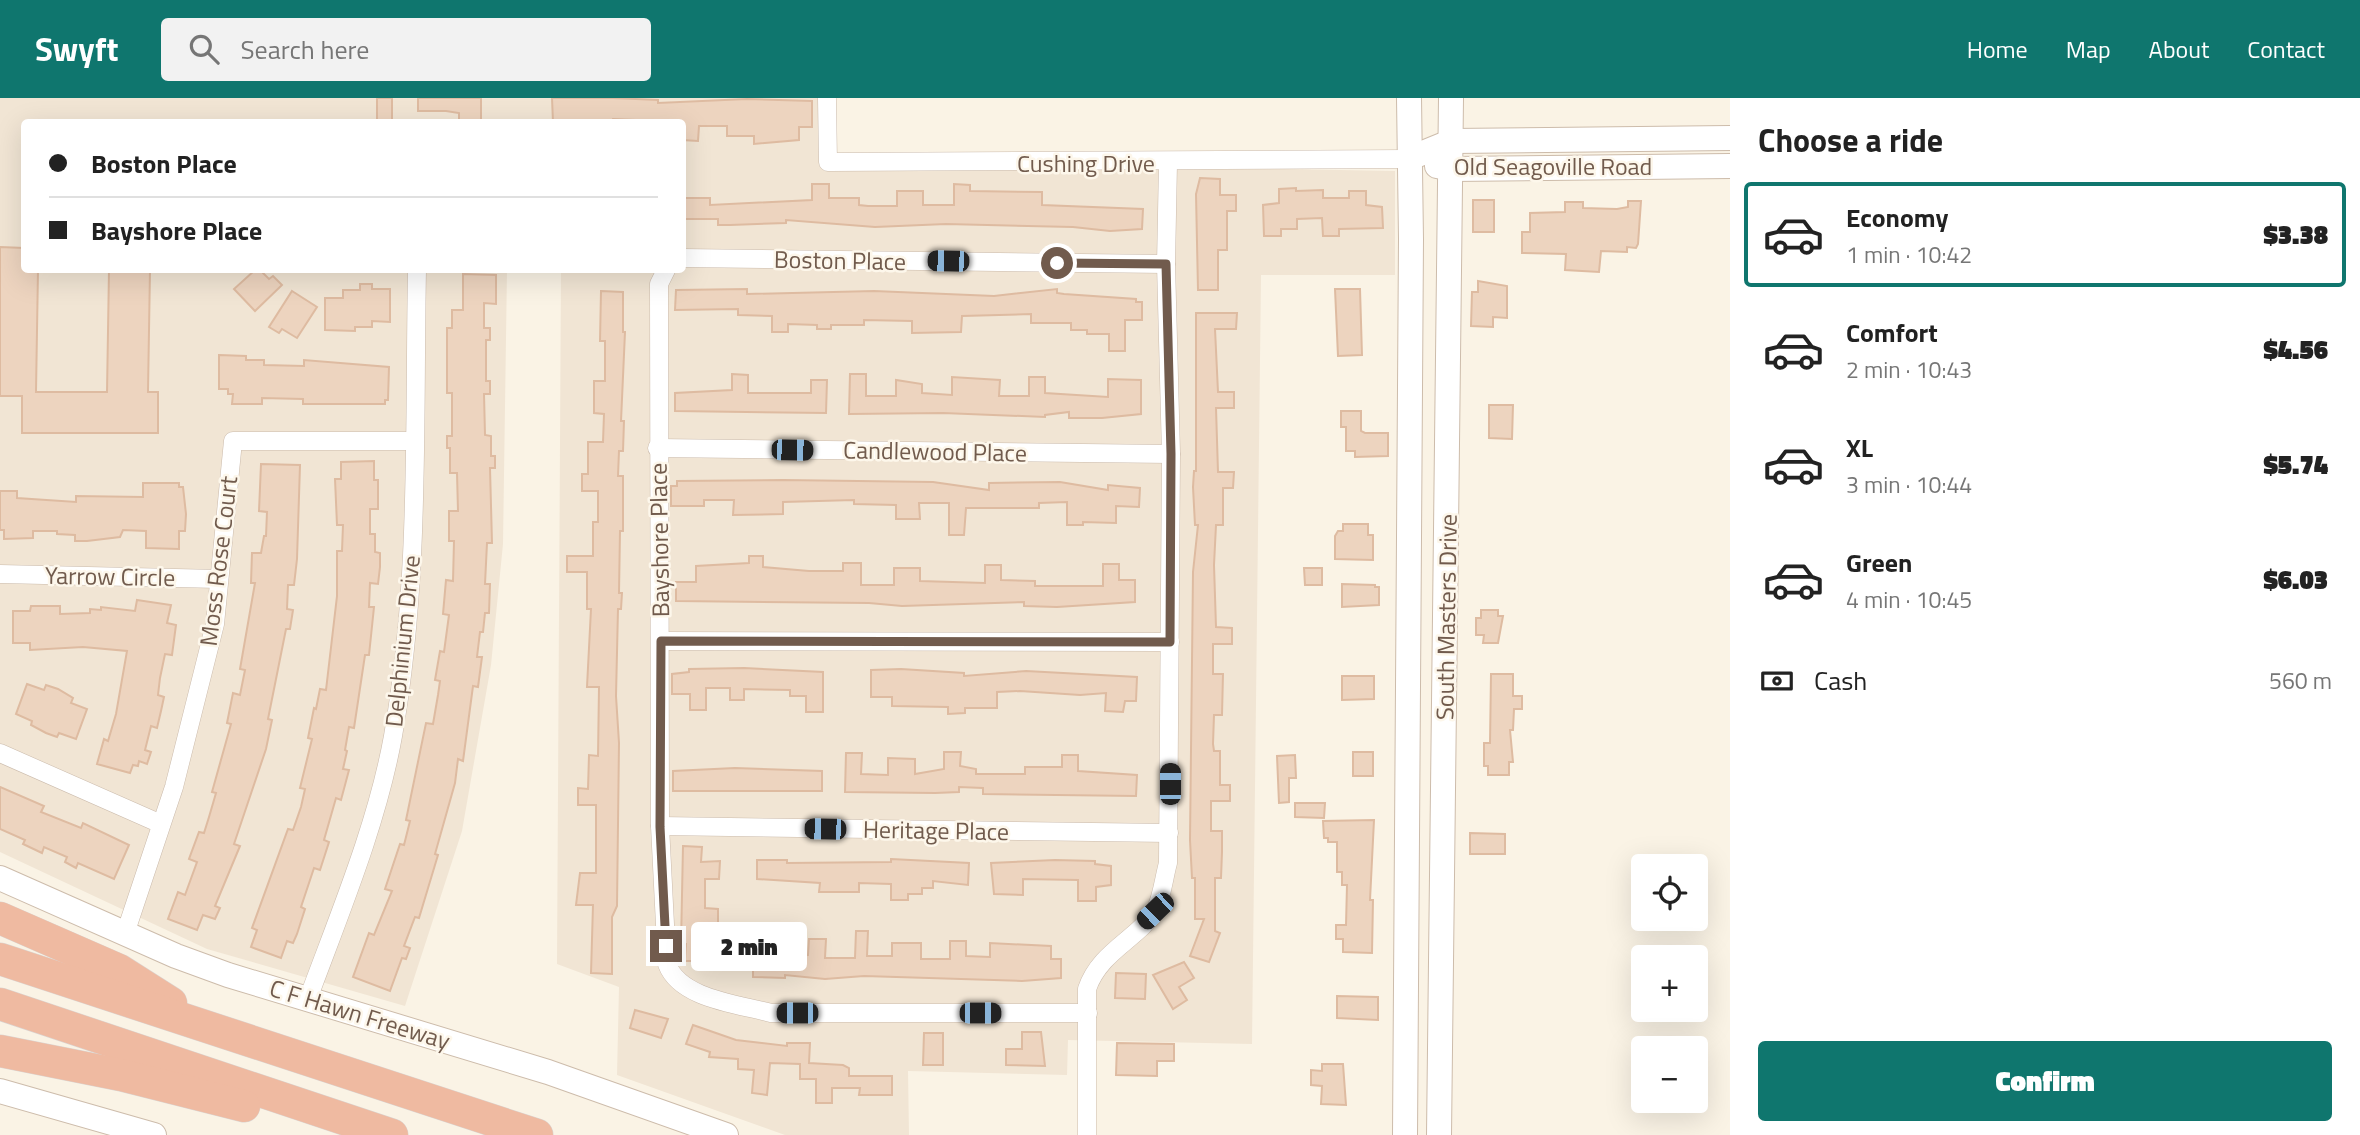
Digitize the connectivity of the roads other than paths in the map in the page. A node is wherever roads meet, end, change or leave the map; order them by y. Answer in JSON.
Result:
{"nodes":[{"id":1,"x":827,"y":98,"type":"edge"},
{"id":2,"x":1409,"y":98,"type":"edge"},
{"id":3,"x":1451,"y":98,"type":"edge"},
{"id":4,"x":1730,"y":138,"type":"edge"},
{"id":5,"x":1452,"y":141,"type":"junction"},
{"id":6,"x":1408,"y":159,"type":"junction"},
{"id":7,"x":1168,"y":163,"type":"junction"},
{"id":8,"x":1730,"y":166,"type":"edge"},
{"id":9,"x":1452,"y":169,"type":"junction"},
{"id":10,"x":686,"y":258,"type":"edge"},
{"id":11,"x":1166,"y":264,"type":"junction"},
{"id":12,"x":417,"y":273,"type":"edge"},
{"id":13,"x":664,"y":273,"type":"edge"},
{"id":14,"x":413,"y":441,"type":"junction"},
{"id":15,"x":657,"y":448,"type":"junction"},
{"id":16,"x":1171,"y":454,"type":"junction"},
{"id":17,"x":0,"y":574,"type":"edge"},
{"id":18,"x":219,"y":579,"type":"junction"},
{"id":19,"x":661,"y":641,"type":"junction"},
{"id":20,"x":1170,"y":642,"type":"junction"},
{"id":21,"x":0,"y":753,"type":"edge"},
{"id":22,"x":162,"y":824,"type":"junction"},
{"id":23,"x":660,"y":827,"type":"junction"},
{"id":24,"x":1169,"y":833,"type":"junction"},
{"id":25,"x":0,"y":878,"type":"edge"},
{"id":26,"x":0,"y":918,"type":"edge"},
{"id":27,"x":125,"y":934,"type":"junction"},
{"id":28,"x":0,"y":959,"type":"edge"},
{"id":29,"x":308,"y":999,"type":"junction"},
{"id":30,"x":0,"y":1004,"type":"edge"},
{"id":31,"x":1088,"y":1013,"type":"junction"},
{"id":32,"x":213,"y":1029,"type":"junction"},
{"id":33,"x":0,"y":1051,"type":"edge"},
{"id":34,"x":0,"y":1091,"type":"edge"},
{"id":35,"x":389,"y":1134,"type":"edge"},
{"id":36,"x":153,"y":1135,"type":"edge"},
{"id":37,"x":537,"y":1135,"type":"edge"},
{"id":38,"x":726,"y":1135,"type":"edge"},
{"id":39,"x":1087,"y":1135,"type":"edge"},
{"id":40,"x":1405,"y":1135,"type":"edge"},
{"id":41,"x":1439,"y":1135,"type":"edge"}],
"edges":[{"from":1,"to":7,"type":"street","name":"Cushing Drive"},
{"from":2,"to":6,"type":"main road","name":"South Masters Drive"},
{"from":3,"to":5,"type":"main road","name":"South Masters Drive"},
{"from":4,"to":5,"type":"main road","name":"Old Seagoville Road"},
{"from":5,"to":6,"type":"main road","name":"Old Seagoville Road"},
{"from":5,"to":9,"type":"main road","name":"South Masters Drive"},
{"from":6,"to":7,"type":"street","name":"Cushing Drive"},
{"from":6,"to":9,"type":"main road","name":"Old Seagoville Road"},
{"from":6,"to":40,"type":"main road","name":"South Masters Drive"},
{"from":7,"to":11,"type":"street"},
{"from":8,"to":9,"type":"main road","name":"Old Seagoville Road"},
{"from":9,"to":41,"type":"main road","name":"South Masters Drive"},
{"from":10,"to":11,"type":"street","name":"Boston Place"},
{"from":11,"to":16,"type":"street"},
{"from":12,"to":14,"type":"street","name":"Delphinium Drive"},
{"from":13,"to":15,"type":"street","name":"Bayshore Place"},
{"from":14,"to":18,"type":"street","name":"Moss Rose Court"},
{"from":14,"to":29,"type":"street","name":"Delphinium Drive"},
{"from":15,"to":16,"type":"street","name":"Candlewood Place"},
{"from":15,"to":19,"type":"street","name":"Bayshore Place"},
{"from":16,"to":20,"type":"street"},
{"from":17,"to":18,"type":"street","name":"Yarrow Circle"},
{"from":18,"to":22,"type":"street","name":"Moss Rose Court"},
{"from":19,"to":20,"type":"street"},
{"from":19,"to":23,"type":"street","name":"Bayshore Place"},
{"from":20,"to":24,"type":"street"},
{"from":21,"to":22,"type":"street"},
{"from":22,"to":27,"type":"street","name":"Moss Rose Court"},
{"from":23,"to":24,"type":"street","name":"Heritage Place"},
{"from":23,"to":31,"type":"street","name":"Bayshore Place"},
{"from":24,"to":31,"type":"street"},
{"from":25,"to":27,"type":"main road","name":"C F Hawn Freeway"},
{"from":26,"to":32,"type":"highway"},
{"from":27,"to":29,"type":"main road","name":"C F Hawn Freeway"},
{"from":28,"to":32,"type":"highway"},
{"from":29,"to":38,"type":"main road","name":"C F Hawn Freeway"},
{"from":30,"to":35,"type":"highway"},
{"from":31,"to":39,"type":"street"},
{"from":32,"to":37,"type":"highway"},
{"from":33,"to":35,"type":"highway"},
{"from":34,"to":36,"type":"main road"}]}
